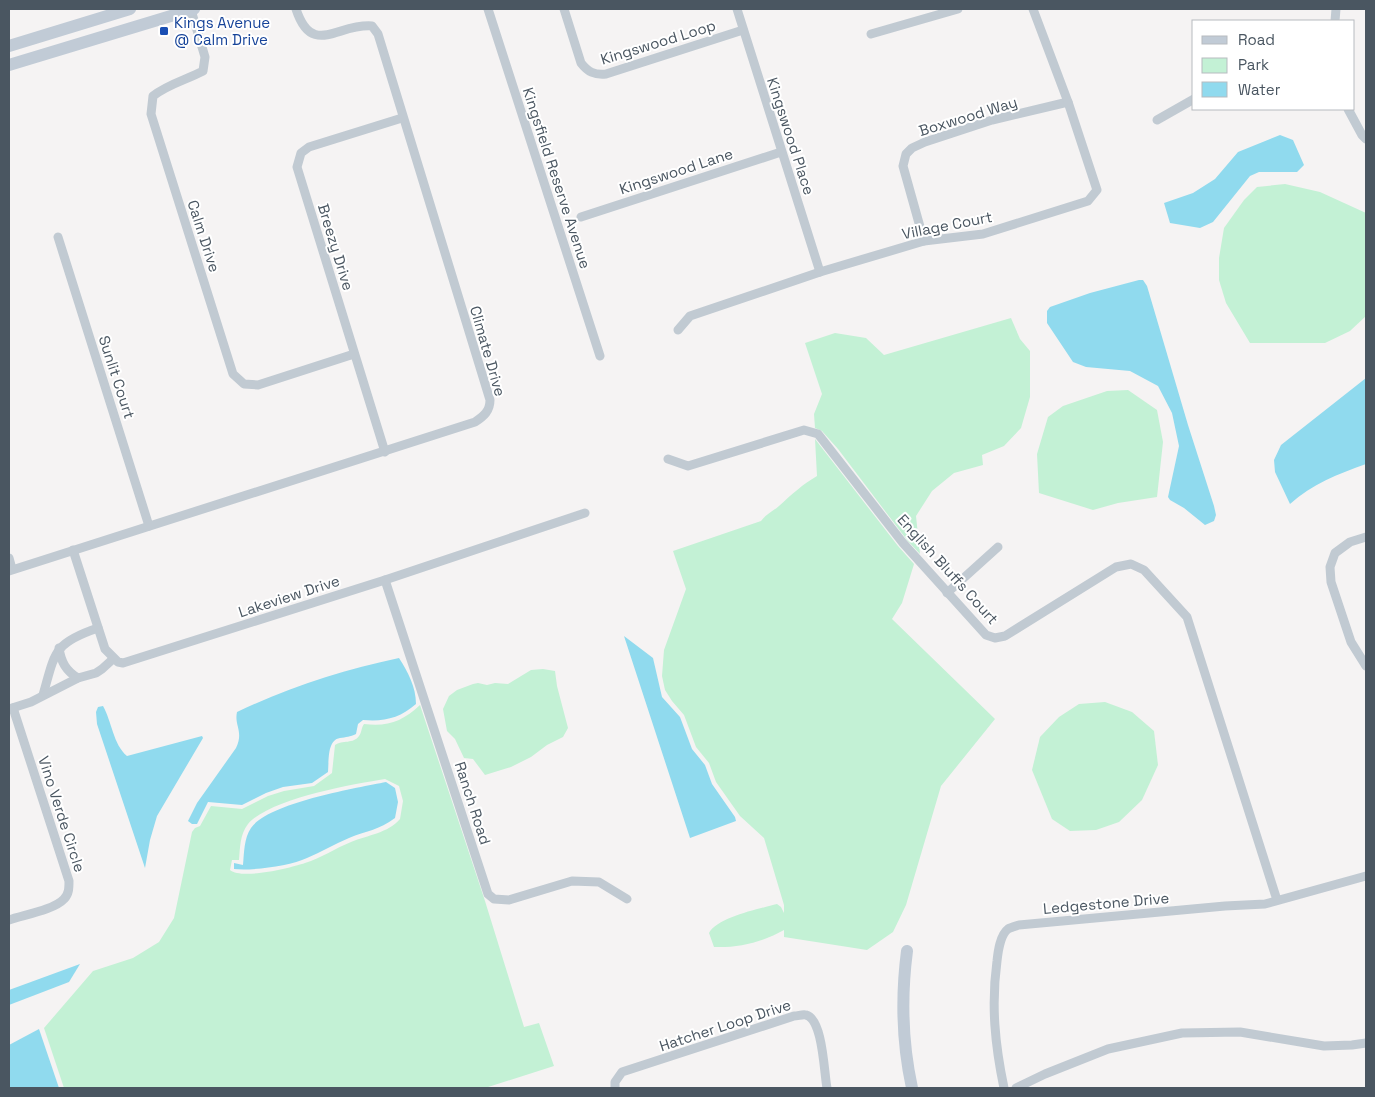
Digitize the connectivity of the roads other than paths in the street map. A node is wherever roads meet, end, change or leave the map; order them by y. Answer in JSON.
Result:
{"nodes":[{"id":1,"x":130,"y":9,"type":"edge"},
{"id":2,"x":192,"y":9,"type":"edge"},
{"id":3,"x":296,"y":9,"type":"edge"},
{"id":4,"x":488,"y":9,"type":"edge"},
{"id":5,"x":564,"y":9,"type":"edge"},
{"id":6,"x":736,"y":9,"type":"edge"},
{"id":7,"x":958,"y":9,"type":"edge"},
{"id":8,"x":1034,"y":9,"type":"edge"},
{"id":9,"x":743,"y":30,"type":"junction"},
{"id":10,"x":871,"y":34,"type":"dead end"},
{"id":11,"x":9,"y":47,"type":"edge"},
{"id":12,"x":12,"y":64,"type":"edge"},
{"id":13,"x":1192,"y":100,"type":"edge"},
{"id":14,"x":1068,"y":102,"type":"junction"},
{"id":15,"x":1349,"y":110,"type":"edge"},
{"id":16,"x":402,"y":118,"type":"junction"},
{"id":17,"x":1157,"y":120,"type":"dead end"},
{"id":18,"x":1366,"y":139,"type":"edge"},
{"id":19,"x":781,"y":152,"type":"junction"},
{"id":20,"x":580,"y":217,"type":"dead end"},
{"id":21,"x":58,"y":237,"type":"dead end"},
{"id":22,"x":924,"y":240,"type":"junction"},
{"id":23,"x":820,"y":272,"type":"junction"},
{"id":24,"x":678,"y":330,"type":"dead end"},
{"id":25,"x":354,"y":354,"type":"junction"},
{"id":26,"x":600,"y":356,"type":"dead end"},
{"id":27,"x":385,"y":452,"type":"junction"},
{"id":28,"x":668,"y":459,"type":"dead end"},
{"id":29,"x":585,"y":513,"type":"dead end"},
{"id":30,"x":149,"y":526,"type":"junction"},
{"id":31,"x":1366,"y":537,"type":"edge"},
{"id":32,"x":998,"y":547,"type":"dead end"},
{"id":33,"x":73,"y":550,"type":"junction"},
{"id":34,"x":9,"y":558,"type":"edge"},
{"id":35,"x":11,"y":570,"type":"edge"},
{"id":36,"x":385,"y":580,"type":"junction"},
{"id":37,"x":947,"y":593,"type":"junction"},
{"id":38,"x":98,"y":628,"type":"junction"},
{"id":39,"x":59,"y":648,"type":"junction"},
{"id":40,"x":113,"y":659,"type":"junction"},
{"id":41,"x":1366,"y":666,"type":"edge"},
{"id":42,"x":78,"y":678,"type":"junction"},
{"id":43,"x":42,"y":695,"type":"junction"},
{"id":44,"x":11,"y":708,"type":"edge"},
{"id":45,"x":1366,"y":876,"type":"edge"},
{"id":46,"x":627,"y":899,"type":"dead end"},
{"id":47,"x":1277,"y":900,"type":"junction"},
{"id":48,"x":9,"y":920,"type":"edge"},
{"id":49,"x":908,"y":951,"type":"dead end"},
{"id":50,"x":1366,"y":1043,"type":"edge"},
{"id":51,"x":614,"y":1088,"type":"edge"},
{"id":52,"x":827,"y":1088,"type":"edge"},
{"id":53,"x":912,"y":1088,"type":"edge"},
{"id":54,"x":1004,"y":1088,"type":"edge"},
{"id":55,"x":1016,"y":1088,"type":"edge"}],
"edges":[{"from":1,"to":11,"type":"main road"},
{"from":2,"to":12,"type":"main road"},
{"from":2,"to":25,"type":"street","name":"Calm Drive"},
{"from":3,"to":16,"type":"street","name":"Climate Drive"},
{"from":4,"to":26,"type":"street","name":"Kingsfield Reserve Avenue"},
{"from":5,"to":9,"type":"street","name":"Kingswood Loop"},
{"from":6,"to":9,"type":"street","name":"Kingswood Place"},
{"from":7,"to":10,"type":"street"},
{"from":8,"to":14,"type":"street","name":"Village Court"},
{"from":9,"to":19,"type":"street","name":"Kingswood Place"},
{"from":11,"to":12,"type":"street"},
{"from":13,"to":17,"type":"street"},
{"from":14,"to":22,"type":"street","name":"Boxwood Way"},
{"from":14,"to":22,"type":"street","name":"Village Court"},
{"from":15,"to":18,"type":"street"},
{"from":16,"to":25,"type":"street","name":"Breezy Drive"},
{"from":16,"to":27,"type":"street","name":"Climate Drive"},
{"from":19,"to":20,"type":"street","name":"Kingswood Lane"},
{"from":19,"to":23,"type":"street","name":"Kingswood Place"},
{"from":21,"to":30,"type":"street","name":"Sunlit Court"},
{"from":22,"to":23,"type":"street","name":"Village Court"},
{"from":23,"to":24,"type":"street","name":"Village Court"},
{"from":25,"to":27,"type":"street","name":"Breezy Drive"},
{"from":27,"to":30,"type":"street","name":"Climate Drive"},
{"from":28,"to":37,"type":"street","name":"English Bluffs Court"},
{"from":29,"to":36,"type":"street","name":"Lakeview Drive"},
{"from":30,"to":33,"type":"street","name":"Climate Drive"},
{"from":31,"to":41,"type":"street"},
{"from":32,"to":37,"type":"street"},
{"from":33,"to":35,"type":"street"},
{"from":33,"to":38,"type":"street"},
{"from":34,"to":35,"type":"street"},
{"from":36,"to":40,"type":"street","name":"Lakeview Drive"},
{"from":36,"to":46,"type":"street","name":"Ranch Road"},
{"from":37,"to":47,"type":"street","name":"English Bluffs Court"},
{"from":38,"to":39,"type":"street"},
{"from":38,"to":40,"type":"street"},
{"from":39,"to":42,"type":"street"},
{"from":39,"to":43,"type":"street"},
{"from":40,"to":42,"type":"street","name":"Vino Verde Circle"},
{"from":42,"to":43,"type":"street","name":"Vino Verde Circle"},
{"from":43,"to":44,"type":"street","name":"Vino Verde Circle"},
{"from":44,"to":48,"type":"street","name":"Vino Verde Circle"},
{"from":45,"to":47,"type":"street","name":"Ledgestone Drive"},
{"from":47,"to":54,"type":"street","name":"Ledgestone Drive"},
{"from":49,"to":53,"type":"main road"},
{"from":50,"to":55,"type":"street"},
{"from":51,"to":52,"type":"street","name":"Hatcher Loop Drive"}]}
